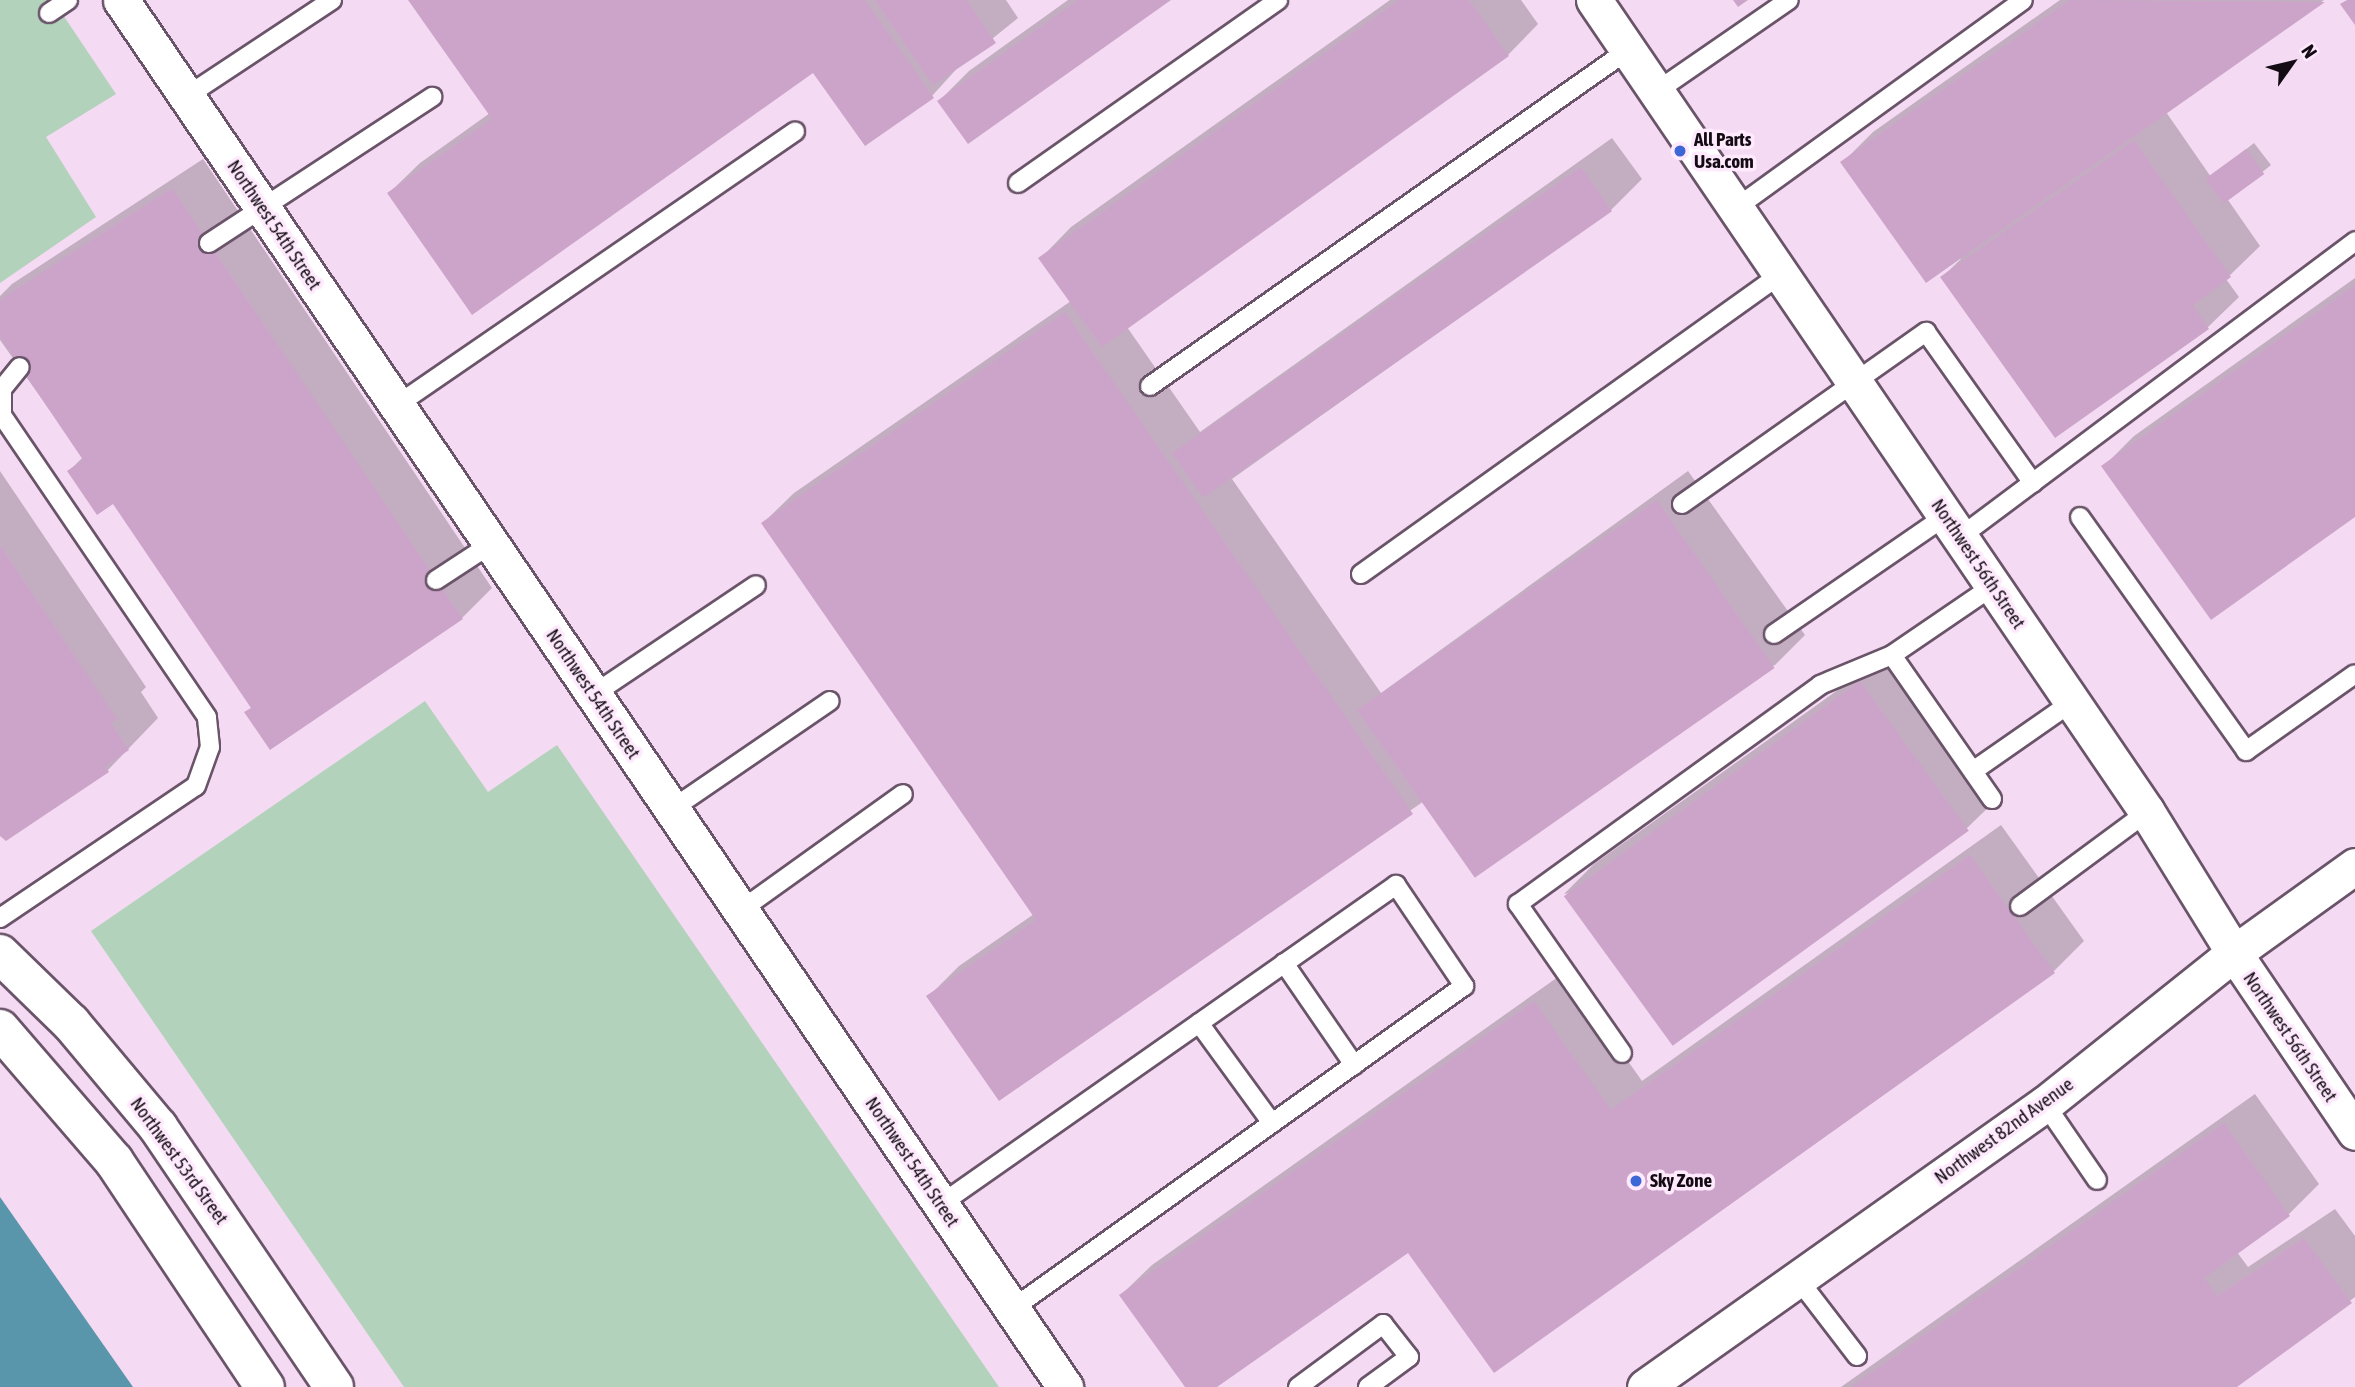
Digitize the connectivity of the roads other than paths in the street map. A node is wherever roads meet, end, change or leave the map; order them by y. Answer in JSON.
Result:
{"nodes":[{"id":1,"x":68,"y":0,"type":"edge"},
{"id":2,"x":121,"y":0,"type":"edge"},
{"id":3,"x":332,"y":0,"type":"edge"},
{"id":4,"x":1278,"y":0,"type":"edge"},
{"id":5,"x":1594,"y":0,"type":"edge"},
{"id":6,"x":1789,"y":0,"type":"edge"},
{"id":7,"x":2023,"y":0,"type":"edge"},
{"id":8,"x":49,"y":13,"type":"dead end"},
{"id":9,"x":1629,"y":50,"type":"junction"},
{"id":10,"x":1657,"y":91,"type":"junction"},
{"id":11,"x":187,"y":96,"type":"junction"},
{"id":12,"x":432,"y":97,"type":"dead end"},
{"id":13,"x":794,"y":131,"type":"dead end"},
{"id":14,"x":1018,"y":183,"type":"dead end"},
{"id":15,"x":263,"y":208,"type":"junction"},
{"id":16,"x":1736,"y":208,"type":"junction"},
{"id":17,"x":2355,"y":241,"type":"edge"},
{"id":18,"x":209,"y":243,"type":"dead end"},
{"id":19,"x":1781,"y":274,"type":"junction"},
{"id":20,"x":20,"y":367,"type":"dead end"},
{"id":21,"x":1855,"y":382,"type":"junction"},
{"id":22,"x":1150,"y":386,"type":"dead end"},
{"id":23,"x":397,"y":405,"type":"junction"},
{"id":24,"x":2033,"y":483,"type":"junction"},
{"id":25,"x":1682,"y":504,"type":"dead end"},
{"id":26,"x":2080,"y":517,"type":"dead end"},
{"id":27,"x":1953,"y":526,"type":"junction"},
{"id":28,"x":491,"y":544,"type":"junction"},
{"id":29,"x":1361,"y":574,"type":"dead end"},
{"id":30,"x":436,"y":580,"type":"dead end"},
{"id":31,"x":756,"y":585,"type":"dead end"},
{"id":32,"x":1993,"y":586,"type":"junction"},
{"id":33,"x":1774,"y":634,"type":"dead end"},
{"id":34,"x":1892,"y":655,"type":"junction"},
{"id":35,"x":2355,"y":674,"type":"edge"},
{"id":36,"x":594,"y":694,"type":"junction"},
{"id":37,"x":830,"y":701,"type":"dead end"},
{"id":38,"x":2072,"y":702,"type":"junction"},
{"id":39,"x":1973,"y":771,"type":"junction"},
{"id":40,"x":903,"y":794,"type":"dead end"},
{"id":41,"x":1992,"y":799,"type":"dead end"},
{"id":42,"x":671,"y":809,"type":"junction"},
{"id":43,"x":2147,"y":812,"type":"junction"},
{"id":44,"x":2355,"y":866,"type":"edge"},
{"id":45,"x":2020,"y":906,"type":"dead end"},
{"id":46,"x":741,"y":910,"type":"junction"},
{"id":47,"x":0,"y":918,"type":"edge"},
{"id":48,"x":2234,"y":953,"type":"junction"},
{"id":49,"x":0,"y":954,"type":"edge"},
{"id":50,"x":1284,"y":963,"type":"junction"},
{"id":51,"x":1199,"y":1023,"type":"junction"},
{"id":52,"x":0,"y":1029,"type":"edge"},
{"id":53,"x":1622,"y":1053,"type":"dead end"},
{"id":54,"x":1354,"y":1065,"type":"junction"},
{"id":55,"x":2045,"y":1104,"type":"junction"},
{"id":56,"x":1272,"y":1123,"type":"junction"},
{"id":57,"x":2355,"y":1132,"type":"edge"},
{"id":58,"x":2097,"y":1180,"type":"dead end"},
{"id":59,"x":941,"y":1204,"type":"junction"},
{"id":60,"x":1798,"y":1279,"type":"junction"},
{"id":61,"x":1012,"y":1309,"type":"junction"},
{"id":62,"x":1857,"y":1356,"type":"dead end"},
{"id":63,"x":265,"y":1387,"type":"edge"},
{"id":64,"x":334,"y":1387,"type":"edge"},
{"id":65,"x":1065,"y":1387,"type":"edge"},
{"id":66,"x":1298,"y":1387,"type":"edge"},
{"id":67,"x":1368,"y":1387,"type":"edge"},
{"id":68,"x":1644,"y":1387,"type":"edge"}],
"edges":[{"from":1,"to":8,"type":"lane"},
{"from":2,"to":11,"type":"street","name":"Northwest 54th Street"},
{"from":3,"to":11,"type":"lane"},
{"from":4,"to":14,"type":"lane"},
{"from":5,"to":9,"type":"street","name":"Northwest 56th Street"},
{"from":6,"to":10,"type":"lane"},
{"from":7,"to":16,"type":"lane"},
{"from":9,"to":10,"type":"street","name":"Northwest 56th Street"},
{"from":9,"to":22,"type":"lane"},
{"from":10,"to":16,"type":"street","name":"Northwest 56th Street"},
{"from":11,"to":15,"type":"street","name":"Northwest 54th Street"},
{"from":12,"to":15,"type":"lane"},
{"from":13,"to":23,"type":"lane"},
{"from":15,"to":18,"type":"lane"},
{"from":15,"to":23,"type":"street","name":"Northwest 54th Street"},
{"from":16,"to":19,"type":"street","name":"Northwest 56th Street"},
{"from":17,"to":24,"type":"lane"},
{"from":19,"to":21,"type":"street","name":"Northwest 56th Street"},
{"from":19,"to":29,"type":"lane"},
{"from":20,"to":47,"type":"lane"},
{"from":21,"to":24,"type":"lane"},
{"from":21,"to":25,"type":"lane"},
{"from":21,"to":27,"type":"street","name":"Northwest 56th Street"},
{"from":23,"to":28,"type":"street","name":"Northwest 54th Street"},
{"from":24,"to":27,"type":"lane"},
{"from":26,"to":35,"type":"lane"},
{"from":27,"to":32,"type":"street","name":"Northwest 56th Street"},
{"from":27,"to":33,"type":"lane"},
{"from":28,"to":30,"type":"lane"},
{"from":28,"to":36,"type":"street","name":"Northwest 54th Street"},
{"from":31,"to":36,"type":"lane"},
{"from":32,"to":34,"type":"lane"},
{"from":32,"to":38,"type":"street","name":"Northwest 56th Street"},
{"from":34,"to":39,"type":"lane"},
{"from":34,"to":53,"type":"lane"},
{"from":36,"to":42,"type":"street","name":"Northwest 54th Street"},
{"from":37,"to":42,"type":"lane"},
{"from":38,"to":39,"type":"lane"},
{"from":38,"to":43,"type":"street","name":"Northwest 56th Street"},
{"from":39,"to":41,"type":"lane"},
{"from":40,"to":46,"type":"lane"},
{"from":42,"to":46,"type":"street","name":"Northwest 54th Street"},
{"from":43,"to":45,"type":"lane"},
{"from":43,"to":48,"type":"street","name":"Northwest 56th Street"},
{"from":44,"to":48,"type":"street","name":"Northwest 82nd Avenue"},
{"from":46,"to":59,"type":"street","name":"Northwest 54th Street"},
{"from":48,"to":55,"type":"street","name":"Northwest 82nd Avenue"},
{"from":48,"to":57,"type":"street","name":"Northwest 56th Street"},
{"from":49,"to":64,"type":"street","name":"Northwest 53rd Street"},
{"from":50,"to":51,"type":"lane"},
{"from":50,"to":54,"type":"lane"},
{"from":50,"to":54,"type":"lane"},
{"from":51,"to":56,"type":"lane"},
{"from":51,"to":59,"type":"lane"},
{"from":52,"to":63,"type":"street"},
{"from":54,"to":56,"type":"lane"},
{"from":55,"to":58,"type":"lane"},
{"from":55,"to":60,"type":"street","name":"Northwest 82nd Avenue"},
{"from":56,"to":61,"type":"lane"},
{"from":59,"to":61,"type":"street","name":"Northwest 54th Street"},
{"from":60,"to":62,"type":"lane"},
{"from":60,"to":68,"type":"street","name":"Northwest 82nd Avenue"},
{"from":61,"to":65,"type":"street","name":"Northwest 54th Street"},
{"from":66,"to":67,"type":"lane"}]}
